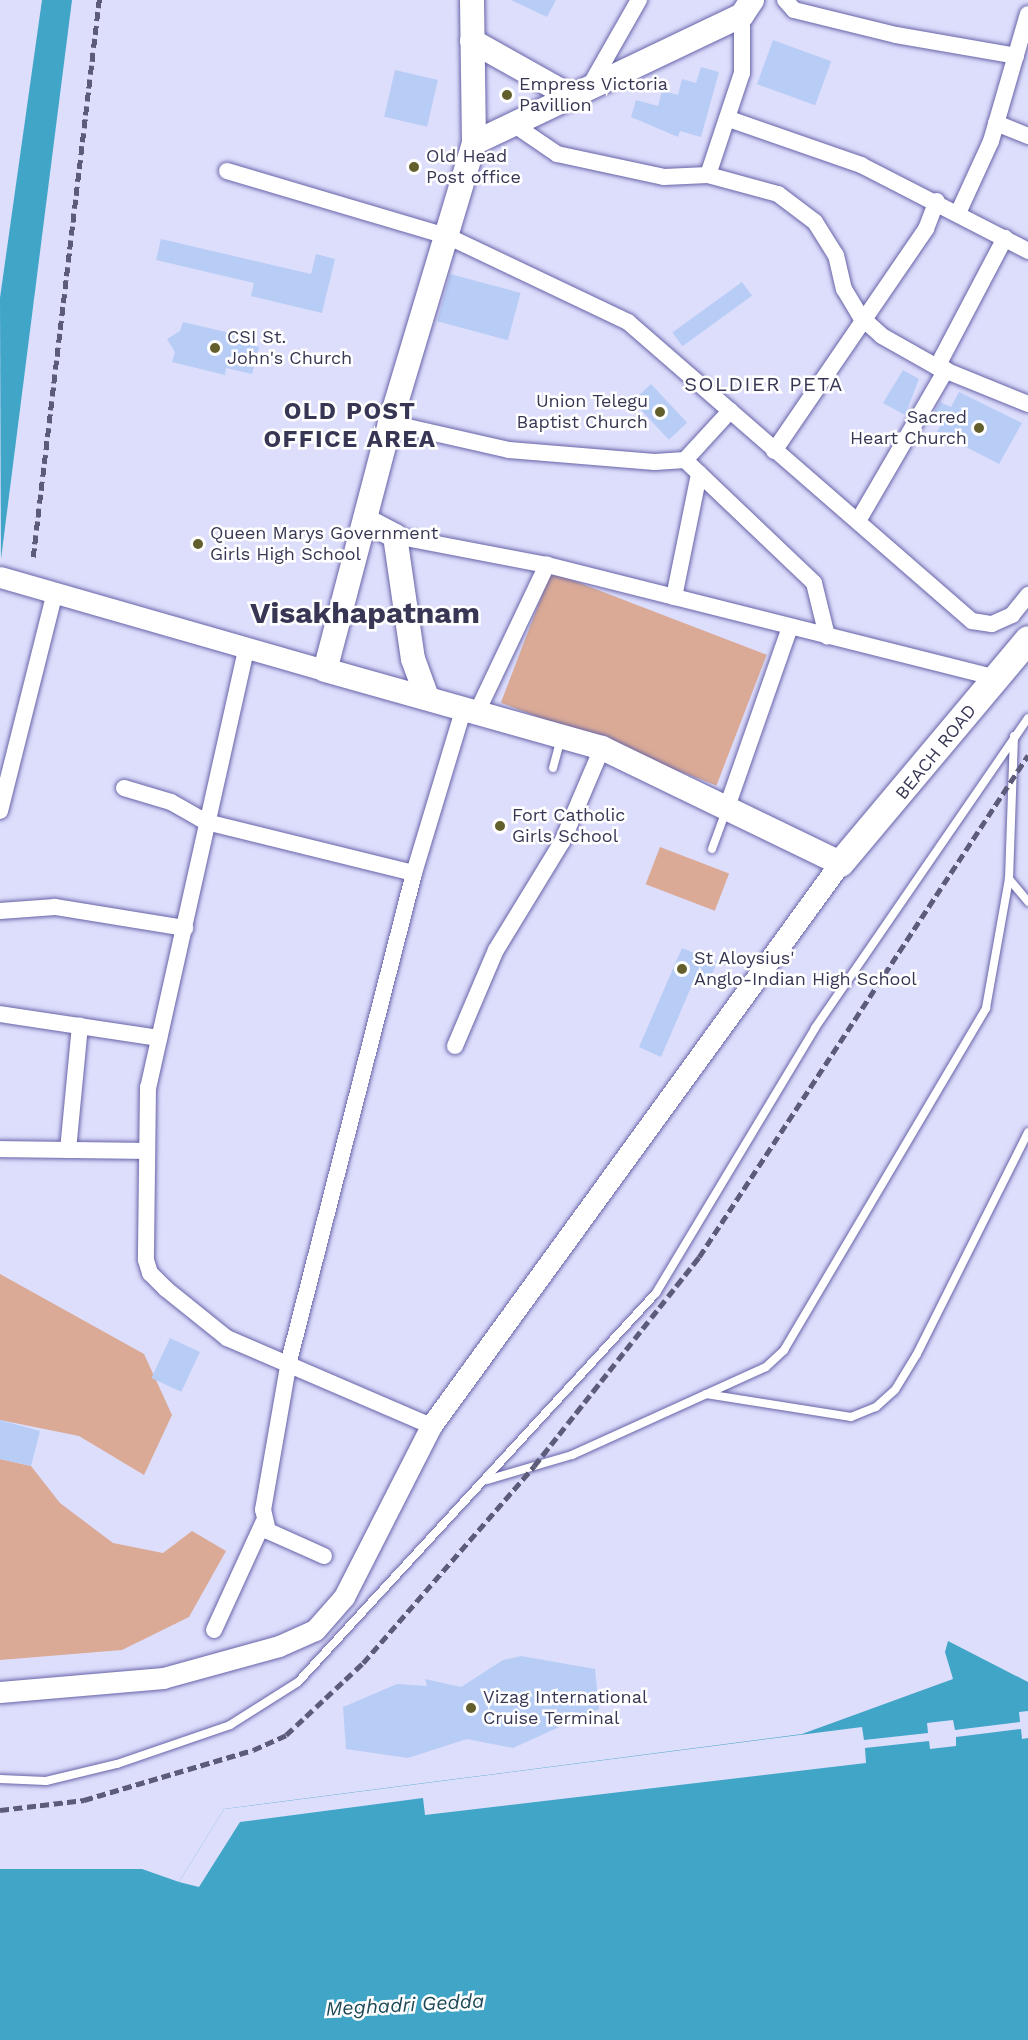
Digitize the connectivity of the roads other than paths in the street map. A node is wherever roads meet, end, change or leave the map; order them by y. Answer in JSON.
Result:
{"nodes":[{"id":1,"x":472,"y":0,"type":"edge"},
{"id":2,"x":639,"y":0,"type":"edge"},
{"id":3,"x":785,"y":0,"type":"edge"},
{"id":4,"x":747,"y":8,"type":"edge"},
{"id":5,"x":1028,"y":14,"type":"edge"},
{"id":6,"x":472,"y":41,"type":"junction"},
{"id":7,"x":1017,"y":56,"type":"junction"},
{"id":8,"x":591,"y":84,"type":"junction"},
{"id":9,"x":570,"y":96,"type":"junction"},
{"id":10,"x":729,"y":119,"type":"junction"},
{"id":11,"x":996,"y":123,"type":"junction"},
{"id":12,"x":516,"y":126,"type":"junction"},
{"id":13,"x":1028,"y":136,"type":"edge"},
{"id":14,"x":474,"y":143,"type":"junction"},
{"id":15,"x":228,"y":171,"type":"dead end"},
{"id":16,"x":708,"y":175,"type":"junction"},
{"id":17,"x":937,"y":201,"type":"junction"},
{"id":18,"x":959,"y":211,"type":"junction"},
{"id":19,"x":447,"y":236,"type":"junction"},
{"id":20,"x":1005,"y":238,"type":"junction"},
{"id":21,"x":1028,"y":251,"type":"edge"},
{"id":22,"x":861,"y":317,"type":"junction"},
{"id":23,"x":942,"y":369,"type":"junction"},
{"id":24,"x":1028,"y":404,"type":"edge"},
{"id":25,"x":730,"y":411,"type":"junction"},
{"id":26,"x":390,"y":423,"type":"junction"},
{"id":27,"x":774,"y":451,"type":"junction"},
{"id":28,"x":685,"y":460,"type":"junction"},
{"id":29,"x":699,"y":474,"type":"junction"},
{"id":30,"x":365,"y":520,"type":"junction"},
{"id":31,"x":858,"y":521,"type":"junction"},
{"id":32,"x":395,"y":536,"type":"junction"},
{"id":33,"x":547,"y":565,"type":"junction"},
{"id":34,"x":4,"y":578,"type":"edge"},
{"id":35,"x":56,"y":592,"type":"junction"},
{"id":36,"x":1028,"y":595,"type":"edge"},
{"id":37,"x":674,"y":597,"type":"junction"},
{"id":38,"x":790,"y":627,"type":"junction"},
{"id":39,"x":827,"y":636,"type":"junction"},
{"id":40,"x":1028,"y":639,"type":"edge"},
{"id":41,"x":246,"y":650,"type":"junction"},
{"id":42,"x":325,"y":670,"type":"junction"},
{"id":43,"x":996,"y":678,"type":"junction"},
{"id":44,"x":427,"y":697,"type":"junction"},
{"id":45,"x":471,"y":708,"type":"junction"},
{"id":46,"x":1028,"y":718,"type":"edge"},
{"id":47,"x":562,"y":736,"type":"junction"},
{"id":48,"x":1014,"y":736,"type":"junction"},
{"id":49,"x":602,"y":748,"type":"junction"},
{"id":50,"x":553,"y":768,"type":"dead end"},
{"id":51,"x":124,"y":788,"type":"dead end"},
{"id":52,"x":727,"y":807,"type":"junction"},
{"id":53,"x":0,"y":811,"type":"edge"},
{"id":54,"x":206,"y":822,"type":"junction"},
{"id":55,"x":712,"y":849,"type":"dead end"},
{"id":56,"x":840,"y":863,"type":"junction"},
{"id":57,"x":414,"y":873,"type":"junction"},
{"id":58,"x":1009,"y":879,"type":"junction"},
{"id":59,"x":1028,"y":902,"type":"edge"},
{"id":60,"x":0,"y":910,"type":"edge"},
{"id":61,"x":185,"y":928,"type":"junction"},
{"id":62,"x":0,"y":1014,"type":"edge"},
{"id":63,"x":80,"y":1026,"type":"junction"},
{"id":64,"x":159,"y":1038,"type":"junction"},
{"id":65,"x":455,"y":1046,"type":"dead end"},
{"id":66,"x":1028,"y":1132,"type":"edge"},
{"id":67,"x":0,"y":1149,"type":"edge"},
{"id":68,"x":68,"y":1150,"type":"junction"},
{"id":69,"x":144,"y":1151,"type":"junction"},
{"id":70,"x":289,"y":1361,"type":"junction"},
{"id":71,"x":706,"y":1394,"type":"junction"},
{"id":72,"x":431,"y":1426,"type":"junction"},
{"id":73,"x":487,"y":1480,"type":"junction"},
{"id":74,"x":263,"y":1523,"type":"junction"},
{"id":75,"x":324,"y":1557,"type":"dead end"},
{"id":76,"x":214,"y":1630,"type":"dead end"},
{"id":77,"x":0,"y":1692,"type":"edge"},
{"id":78,"x":0,"y":1779,"type":"edge"}],
"edges":[{"from":1,"to":6,"type":"main road"},
{"from":2,"to":8,"type":"street"},
{"from":3,"to":7,"type":"street"},
{"from":4,"to":8,"type":"main road"},
{"from":4,"to":10,"type":"street"},
{"from":5,"to":7,"type":"street"},
{"from":6,"to":9,"type":"main road"},
{"from":6,"to":14,"type":"main road"},
{"from":7,"to":11,"type":"street"},
{"from":8,"to":9,"type":"main road"},
{"from":9,"to":12,"type":"main road"},
{"from":10,"to":16,"type":"street"},
{"from":10,"to":17,"type":"street"},
{"from":11,"to":13,"type":"street"},
{"from":11,"to":18,"type":"street"},
{"from":12,"to":14,"type":"main road"},
{"from":12,"to":16,"type":"street"},
{"from":14,"to":19,"type":"main road"},
{"from":15,"to":19,"type":"street"},
{"from":16,"to":22,"type":"street"},
{"from":17,"to":18,"type":"street"},
{"from":17,"to":22,"type":"street"},
{"from":18,"to":20,"type":"street"},
{"from":19,"to":25,"type":"street"},
{"from":19,"to":26,"type":"main road"},
{"from":20,"to":21,"type":"street"},
{"from":20,"to":23,"type":"street"},
{"from":22,"to":23,"type":"street"},
{"from":22,"to":27,"type":"street"},
{"from":23,"to":24,"type":"street"},
{"from":23,"to":31,"type":"street"},
{"from":25,"to":27,"type":"street"},
{"from":25,"to":28,"type":"street"},
{"from":26,"to":28,"type":"street"},
{"from":26,"to":30,"type":"main road"},
{"from":27,"to":31,"type":"street"},
{"from":28,"to":29,"type":"street"},
{"from":29,"to":37,"type":"street"},
{"from":29,"to":39,"type":"street"},
{"from":30,"to":32,"type":"main road"},
{"from":30,"to":42,"type":"main road"},
{"from":31,"to":36,"type":"street"},
{"from":32,"to":33,"type":"street"},
{"from":32,"to":44,"type":"main road"},
{"from":33,"to":37,"type":"street"},
{"from":33,"to":45,"type":"street"},
{"from":34,"to":35,"type":"street"},
{"from":35,"to":41,"type":"street"},
{"from":35,"to":53,"type":"street"},
{"from":37,"to":38,"type":"street"},
{"from":38,"to":39,"type":"street"},
{"from":38,"to":52,"type":"street"},
{"from":39,"to":43,"type":"street"},
{"from":40,"to":43,"type":"main road","name":"BEACH ROAD"},
{"from":41,"to":42,"type":"street"},
{"from":41,"to":54,"type":"street"},
{"from":42,"to":44,"type":"main road"},
{"from":43,"to":56,"type":"main road","name":"BEACH ROAD"},
{"from":44,"to":45,"type":"main road"},
{"from":45,"to":47,"type":"main road"},
{"from":45,"to":57,"type":"street"},
{"from":46,"to":48,"type":"lane"},
{"from":47,"to":49,"type":"main road"},
{"from":47,"to":50,"type":"lane"},
{"from":48,"to":58,"type":"lane"},
{"from":48,"to":73,"type":"lane"},
{"from":49,"to":52,"type":"main road"},
{"from":49,"to":65,"type":"street"},
{"from":51,"to":54,"type":"street"},
{"from":52,"to":55,"type":"lane"},
{"from":52,"to":56,"type":"main road"},
{"from":54,"to":57,"type":"street"},
{"from":54,"to":61,"type":"street"},
{"from":56,"to":72,"type":"street"},
{"from":57,"to":70,"type":"street"},
{"from":58,"to":59,"type":"lane"},
{"from":58,"to":71,"type":"lane"},
{"from":60,"to":61,"type":"street"},
{"from":61,"to":64,"type":"street"},
{"from":62,"to":63,"type":"street"},
{"from":63,"to":64,"type":"street"},
{"from":63,"to":68,"type":"street"},
{"from":64,"to":69,"type":"street"},
{"from":66,"to":71,"type":"lane"},
{"from":67,"to":68,"type":"street"},
{"from":68,"to":69,"type":"street"},
{"from":69,"to":70,"type":"street"},
{"from":70,"to":72,"type":"street"},
{"from":70,"to":74,"type":"street"},
{"from":71,"to":73,"type":"lane"},
{"from":72,"to":77,"type":"street"},
{"from":73,"to":78,"type":"lane"},
{"from":74,"to":75,"type":"street"},
{"from":74,"to":76,"type":"street"}]}
